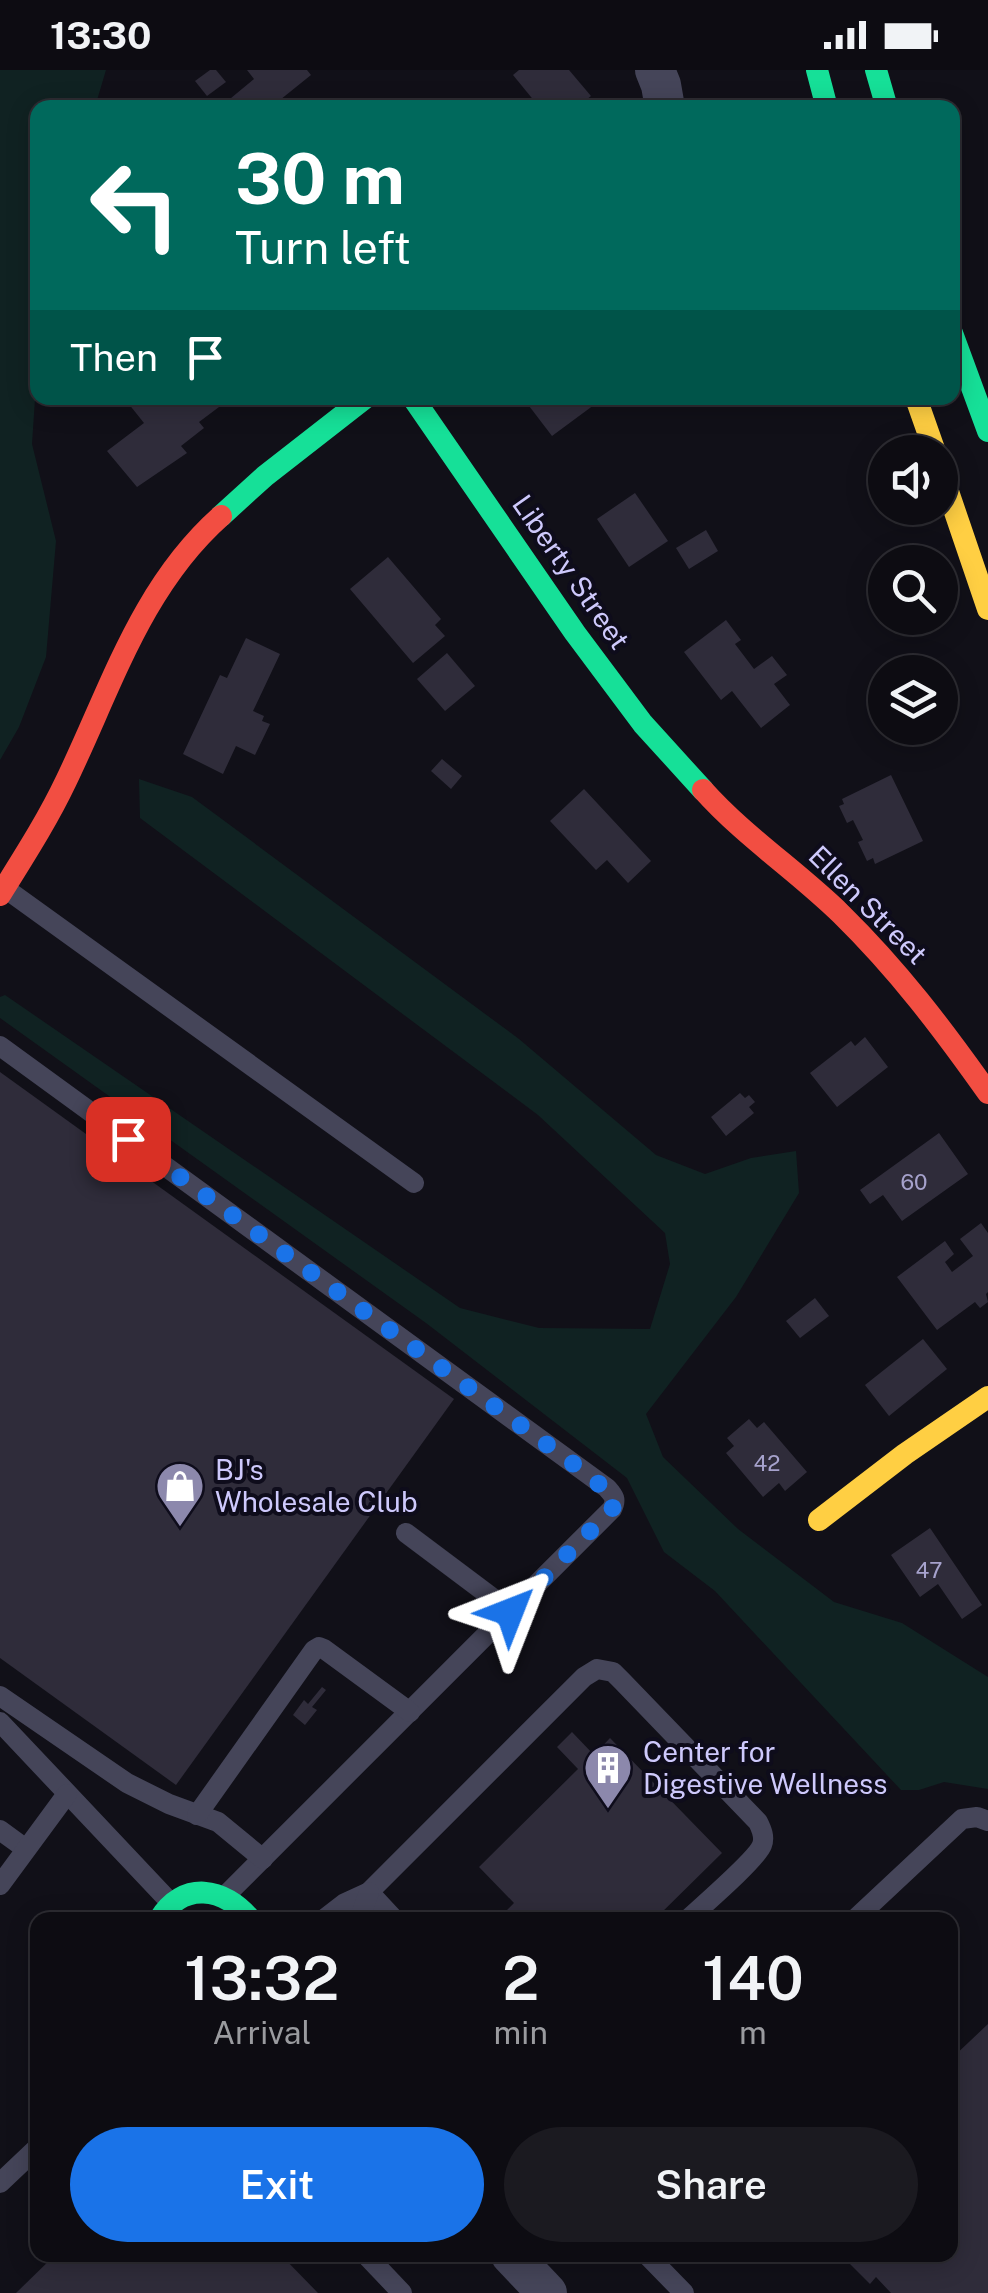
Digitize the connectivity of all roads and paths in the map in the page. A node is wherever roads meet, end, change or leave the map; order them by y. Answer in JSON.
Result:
{"nodes":[{"id":1,"x":656,"y":70,"type":"edge"},
{"id":2,"x":816,"y":70,"type":"edge"},
{"id":3,"x":876,"y":70,"type":"edge"},
{"id":4,"x":664,"y":100,"type":"edge"},
{"id":5,"x":825,"y":100,"type":"edge"},
{"id":6,"x":884,"y":100,"type":"edge"},
{"id":7,"x":960,"y":355,"type":"edge"},
{"id":8,"x":356,"y":405,"type":"edge"},
{"id":9,"x":418,"y":405,"type":"edge"},
{"id":10,"x":918,"y":405,"type":"edge"},
{"id":11,"x":988,"y":431,"type":"edge"},
{"id":12,"x":929,"y":435,"type":"edge"},
{"id":13,"x":958,"y":521,"type":"edge"},
{"id":14,"x":988,"y":609,"type":"edge"},
{"id":15,"x":689,"y":774,"type":"joint"},
{"id":16,"x":2,"y":891,"type":"edge"},
{"id":17,"x":0,"y":1046,"type":"edge"},
{"id":18,"x":988,"y":1093,"type":"edge"},
{"id":19,"x":414,"y":1183,"type":"dead end"},
{"id":20,"x":988,"y":1397,"type":"edge"},
{"id":21,"x":818,"y":1520,"type":"dead end"},
{"id":22,"x":406,"y":1533,"type":"dead end"},
{"id":23,"x":510,"y":1612,"type":"junction"},
{"id":24,"x":0,"y":1696,"type":"edge"},
{"id":25,"x":410,"y":1712,"type":"junction"},
{"id":26,"x":0,"y":1722,"type":"edge"},
{"id":27,"x":67,"y":1794,"type":"junction"},
{"id":28,"x":197,"y":1815,"type":"junction"},
{"id":29,"x":988,"y":1820,"type":"edge"},
{"id":30,"x":0,"y":1830,"type":"edge"},
{"id":31,"x":26,"y":1849,"type":"junction"},
{"id":32,"x":263,"y":1858,"type":"junction"},
{"id":33,"x":0,"y":1885,"type":"edge"},
{"id":34,"x":368,"y":1892,"type":"junction"},
{"id":35,"x":226,"y":1896,"type":"junction"},
{"id":36,"x":165,"y":1912,"type":"edge"},
{"id":37,"x":246,"y":1912,"type":"edge"},
{"id":38,"x":333,"y":1912,"type":"edge"},
{"id":39,"x":361,"y":1912,"type":"edge"},
{"id":40,"x":387,"y":1912,"type":"edge"},
{"id":41,"x":696,"y":1912,"type":"edge"},
{"id":42,"x":862,"y":1912,"type":"edge"},
{"id":43,"x":30,"y":2155,"type":"edge"},
{"id":44,"x":0,"y":2183,"type":"edge"},
{"id":45,"x":373,"y":2262,"type":"edge"},
{"id":46,"x":518,"y":2262,"type":"edge"},
{"id":47,"x":654,"y":2262,"type":"edge"},
{"id":48,"x":402,"y":2293,"type":"edge"},
{"id":49,"x":547,"y":2293,"type":"edge"},
{"id":50,"x":684,"y":2293,"type":"edge"}],
"edges":[{"from":1,"to":4,"type":"street"},
{"from":2,"to":5,"type":"main road"},
{"from":3,"to":6,"type":"main road"},
{"from":7,"to":11,"type":"main road"},
{"from":8,"to":16,"type":"main road"},
{"from":9,"to":15,"type":"main road","name":"Liberty Street"},
{"from":10,"to":12,"type":"main road"},
{"from":13,"to":14,"type":"main road"},
{"from":15,"to":18,"type":"main road","name":"Ellen Street"},
{"from":16,"to":19,"type":"lane"},
{"from":17,"to":23,"type":"lane"},
{"from":20,"to":21,"type":"main road"},
{"from":22,"to":23,"type":"lane"},
{"from":23,"to":25,"type":"lane"},
{"from":24,"to":28,"type":"lane"},
{"from":25,"to":28,"type":"lane"},
{"from":25,"to":32,"type":"lane"},
{"from":26,"to":27,"type":"lane"},
{"from":27,"to":31,"type":"lane"},
{"from":27,"to":36,"type":"lane"},
{"from":28,"to":32,"type":"lane"},
{"from":29,"to":42,"type":"lane"},
{"from":30,"to":31,"type":"lane"},
{"from":31,"to":33,"type":"lane"},
{"from":32,"to":35,"type":"lane"},
{"from":34,"to":38,"type":"lane"},
{"from":34,"to":39,"type":"lane"},
{"from":34,"to":40,"type":"lane"},
{"from":34,"to":41,"type":"lane"},
{"from":35,"to":36,"type":"main road"},
{"from":35,"to":37,"type":"main road"},
{"from":43,"to":44,"type":"lane"},
{"from":45,"to":48,"type":"lane"},
{"from":46,"to":49,"type":"street"},
{"from":47,"to":50,"type":"lane"}]}
